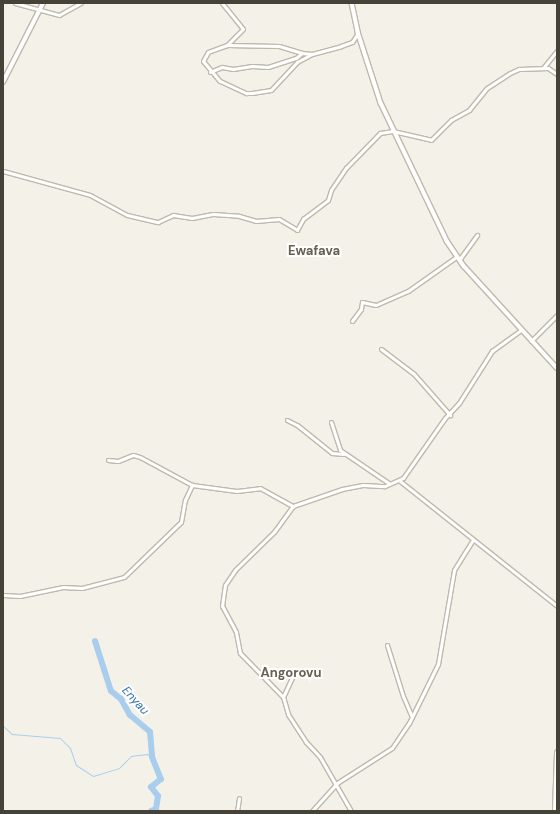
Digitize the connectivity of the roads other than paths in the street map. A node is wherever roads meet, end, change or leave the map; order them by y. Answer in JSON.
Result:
{"nodes":[{"id":1,"x":15,"y":3,"type":"edge"},
{"id":2,"x":43,"y":3,"type":"edge"},
{"id":3,"x":80,"y":3,"type":"edge"},
{"id":4,"x":222,"y":3,"type":"edge"},
{"id":5,"x":352,"y":3,"type":"edge"},
{"id":6,"x":38,"y":11,"type":"junction"},
{"id":7,"x":358,"y":32,"type":"junction"},
{"id":8,"x":228,"y":45,"type":"junction"},
{"id":9,"x":557,"y":51,"type":"edge"},
{"id":10,"x":302,"y":53,"type":"junction"},
{"id":11,"x":312,"y":54,"type":"junction"},
{"id":12,"x":543,"y":68,"type":"junction"},
{"id":13,"x":210,"y":72,"type":"junction"},
{"id":14,"x":557,"y":74,"type":"edge"},
{"id":15,"x":3,"y":82,"type":"edge"},
{"id":16,"x":393,"y":131,"type":"junction"},
{"id":17,"x":3,"y":171,"type":"edge"},
{"id":18,"x":477,"y":235,"type":"dead end"},
{"id":19,"x":456,"y":257,"type":"junction"},
{"id":20,"x":459,"y":260,"type":"junction"},
{"id":21,"x":557,"y":316,"type":"edge"},
{"id":22,"x":352,"y":320,"type":"dead end"},
{"id":23,"x":521,"y":330,"type":"junction"},
{"id":24,"x":531,"y":340,"type":"junction"},
{"id":25,"x":381,"y":349,"type":"dead end"},
{"id":26,"x":557,"y":368,"type":"edge"},
{"id":27,"x":450,"y":415,"type":"junction"},
{"id":28,"x":286,"y":420,"type":"dead end"},
{"id":29,"x":331,"y":422,"type":"dead end"},
{"id":30,"x":344,"y":454,"type":"junction"},
{"id":31,"x":108,"y":460,"type":"dead end"},
{"id":32,"x":400,"y":481,"type":"junction"},
{"id":33,"x":390,"y":484,"type":"junction"},
{"id":34,"x":192,"y":485,"type":"junction"},
{"id":35,"x":293,"y":506,"type":"junction"},
{"id":36,"x":472,"y":541,"type":"junction"},
{"id":37,"x":3,"y":595,"type":"edge"},
{"id":38,"x":557,"y":606,"type":"edge"},
{"id":39,"x":387,"y":645,"type":"dead end"},
{"id":40,"x":294,"y":671,"type":"dead end"},
{"id":41,"x":283,"y":697,"type":"junction"},
{"id":42,"x":412,"y":717,"type":"junction"},
{"id":43,"x":557,"y":753,"type":"edge"},
{"id":44,"x":337,"y":783,"type":"junction"},
{"id":45,"x":239,"y":798,"type":"dead end"},
{"id":46,"x":556,"y":803,"type":"edge"},
{"id":47,"x":237,"y":811,"type":"edge"},
{"id":48,"x":312,"y":811,"type":"edge"},
{"id":49,"x":351,"y":811,"type":"edge"},
{"id":50,"x":555,"y":811,"type":"edge"}],
"edges":[{"from":1,"to":6,"type":"street"},
{"from":2,"to":6,"type":"street"},
{"from":3,"to":6,"type":"street"},
{"from":4,"to":8,"type":"street"},
{"from":5,"to":7,"type":"street"},
{"from":6,"to":15,"type":"street"},
{"from":7,"to":11,"type":"street"},
{"from":7,"to":16,"type":"street"},
{"from":8,"to":10,"type":"street"},
{"from":8,"to":13,"type":"street"},
{"from":9,"to":12,"type":"street"},
{"from":10,"to":11,"type":"street"},
{"from":10,"to":13,"type":"street"},
{"from":11,"to":13,"type":"street"},
{"from":12,"to":14,"type":"street"},
{"from":12,"to":16,"type":"street"},
{"from":16,"to":17,"type":"street"},
{"from":16,"to":19,"type":"street"},
{"from":18,"to":20,"type":"street"},
{"from":19,"to":20,"type":"street"},
{"from":19,"to":22,"type":"street"},
{"from":20,"to":23,"type":"street"},
{"from":21,"to":24,"type":"street"},
{"from":23,"to":24,"type":"street"},
{"from":23,"to":27,"type":"street"},
{"from":24,"to":26,"type":"street"},
{"from":25,"to":27,"type":"street"},
{"from":27,"to":32,"type":"street"},
{"from":28,"to":30,"type":"street"},
{"from":29,"to":30,"type":"street"},
{"from":30,"to":33,"type":"street"},
{"from":31,"to":34,"type":"street"},
{"from":32,"to":33,"type":"street"},
{"from":32,"to":36,"type":"street"},
{"from":33,"to":35,"type":"street"},
{"from":34,"to":35,"type":"street"},
{"from":34,"to":37,"type":"street"},
{"from":35,"to":41,"type":"street"},
{"from":36,"to":38,"type":"street"},
{"from":36,"to":42,"type":"street"},
{"from":39,"to":42,"type":"street"},
{"from":40,"to":41,"type":"street"},
{"from":41,"to":44,"type":"street"},
{"from":42,"to":44,"type":"street"},
{"from":43,"to":46,"type":"street"},
{"from":44,"to":48,"type":"street"},
{"from":44,"to":49,"type":"street"},
{"from":45,"to":47,"type":"street"},
{"from":46,"to":50,"type":"street"}]}
